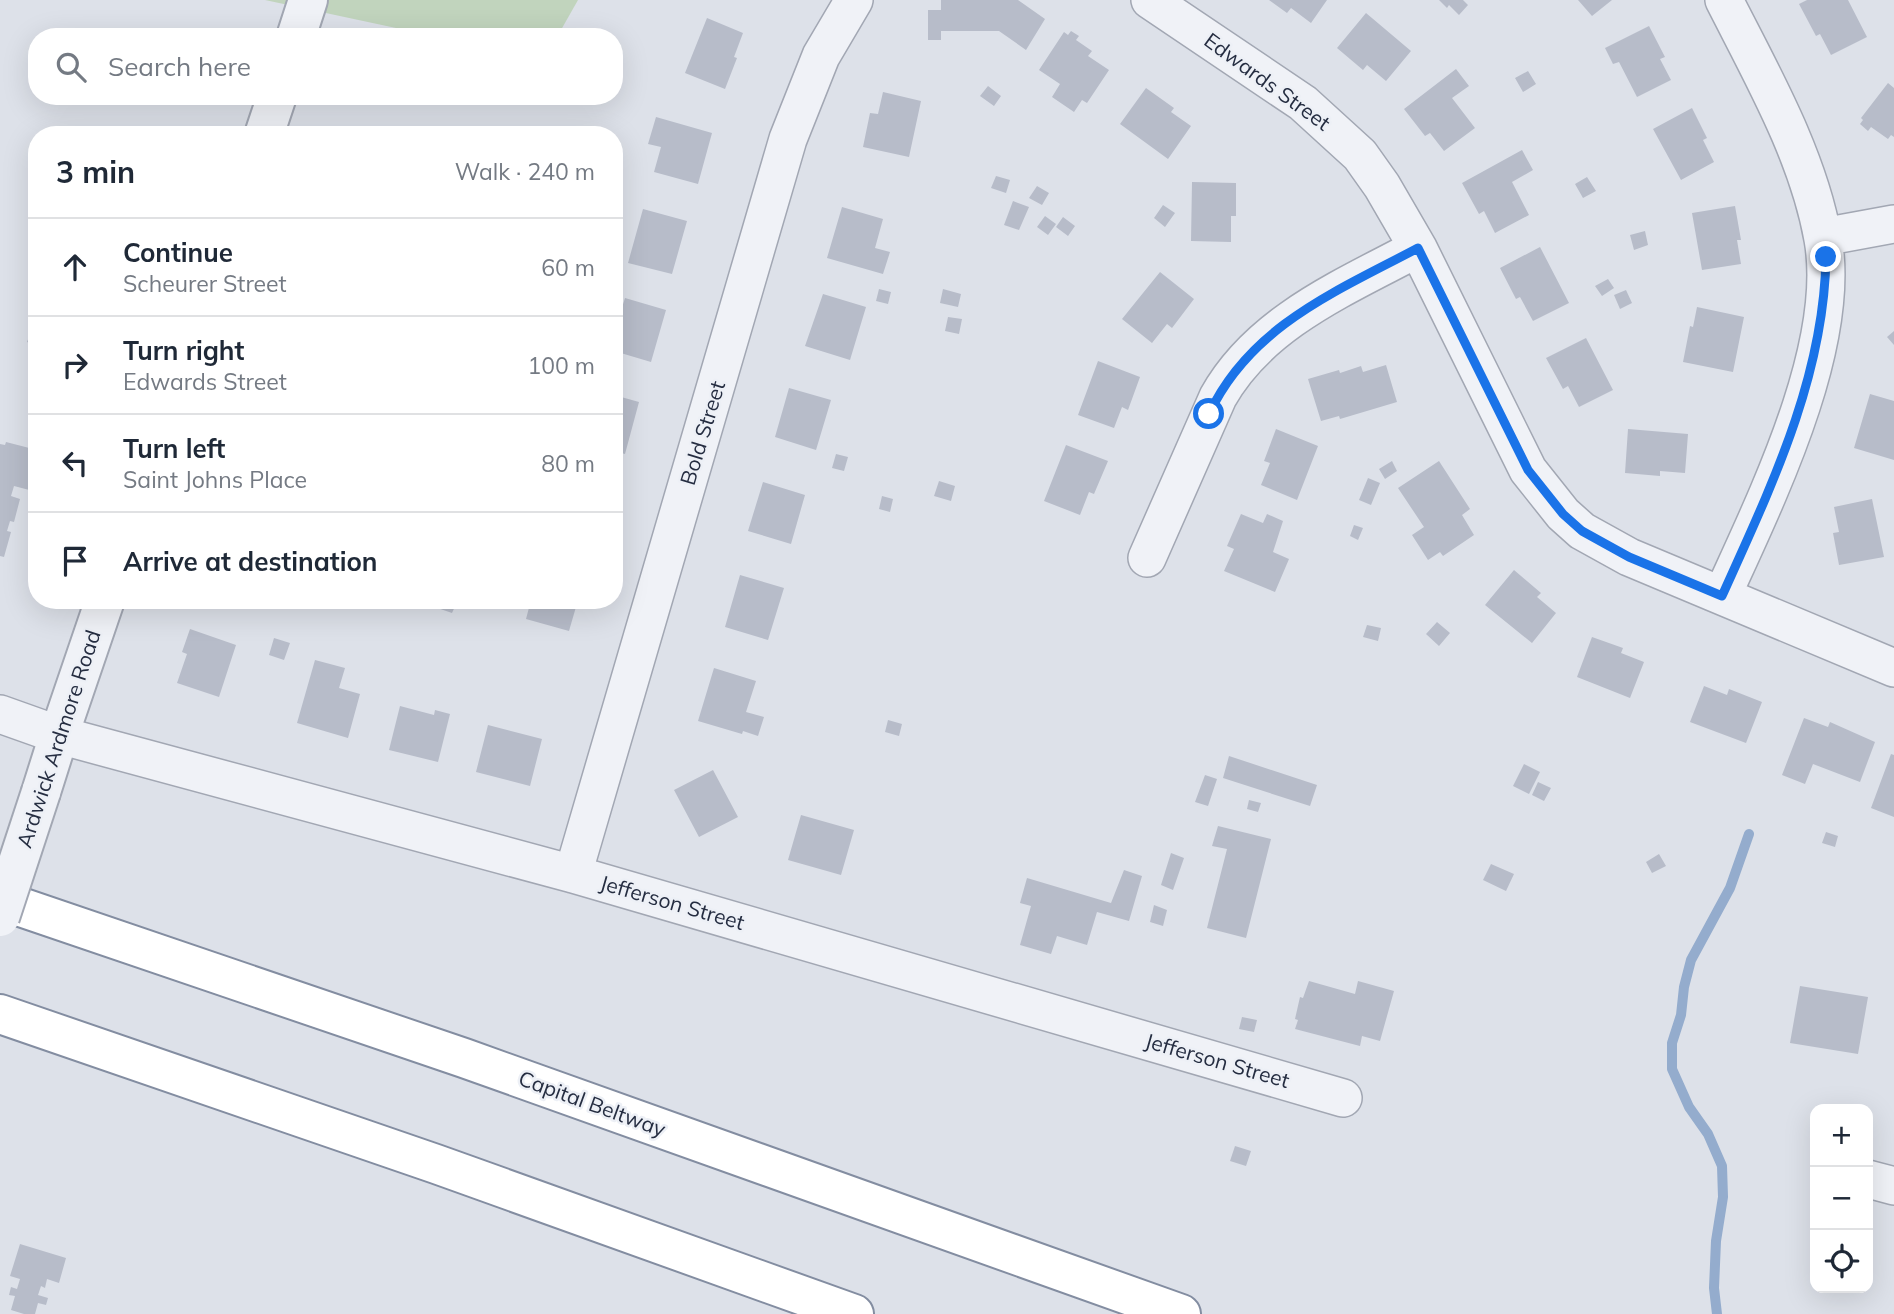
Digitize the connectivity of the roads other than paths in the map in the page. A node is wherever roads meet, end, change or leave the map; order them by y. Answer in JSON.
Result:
{"nodes":[{"id":1,"x":308,"y":0,"type":"edge"},
{"id":2,"x":854,"y":0,"type":"edge"},
{"id":3,"x":1150,"y":0,"type":"edge"},
{"id":4,"x":1724,"y":0,"type":"edge"},
{"id":5,"x":299,"y":28,"type":"edge"},
{"id":6,"x":274,"y":105,"type":"edge"},
{"id":7,"x":267,"y":126,"type":"edge"},
{"id":8,"x":1894,"y":224,"type":"edge"},
{"id":9,"x":1823,"y":236,"type":"junction"},
{"id":10,"x":1418,"y":248,"type":"junction"},
{"id":11,"x":1147,"y":558,"type":"dead end"},
{"id":12,"x":1722,"y":596,"type":"junction"},
{"id":13,"x":102,"y":609,"type":"edge"},
{"id":14,"x":1894,"y":667,"type":"edge"},
{"id":15,"x":0,"y":714,"type":"edge"},
{"id":16,"x":59,"y":735,"type":"junction"},
{"id":17,"x":573,"y":874,"type":"junction"},
{"id":18,"x":0,"y":900,"type":"edge"},
{"id":19,"x":0,"y":917,"type":"edge"},
{"id":20,"x":0,"y":1014,"type":"edge"},
{"id":21,"x":1343,"y":1098,"type":"dead end"},
{"id":22,"x":1873,"y":1180,"type":"edge"},
{"id":23,"x":1894,"y":1186,"type":"edge"},
{"id":24,"x":854,"y":1314,"type":"edge"},
{"id":25,"x":1181,"y":1314,"type":"edge"}],
"edges":[{"from":1,"to":5,"type":"street"},
{"from":2,"to":17,"type":"street","name":"Bold Street"},
{"from":3,"to":10,"type":"street","name":"Edwards Street"},
{"from":4,"to":9,"type":"street"},
{"from":6,"to":7,"type":"street"},
{"from":8,"to":9,"type":"street"},
{"from":9,"to":12,"type":"street"},
{"from":10,"to":11,"type":"street"},
{"from":10,"to":12,"type":"street","name":"Edwards Street"},
{"from":12,"to":14,"type":"street","name":"Edwards Street"},
{"from":13,"to":16,"type":"street","name":"Ardwick Ardmore Road"},
{"from":15,"to":16,"type":"street","name":"Jefferson Street"},
{"from":16,"to":17,"type":"street","name":"Jefferson Street"},
{"from":16,"to":19,"type":"street","name":"Ardwick Ardmore Road","bridge":true},
{"from":17,"to":21,"type":"street","name":"Jefferson Street"},
{"from":18,"to":25,"type":"highway","name":"Capital Beltway"},
{"from":20,"to":24,"type":"highway"},
{"from":22,"to":23,"type":"street"}]}
